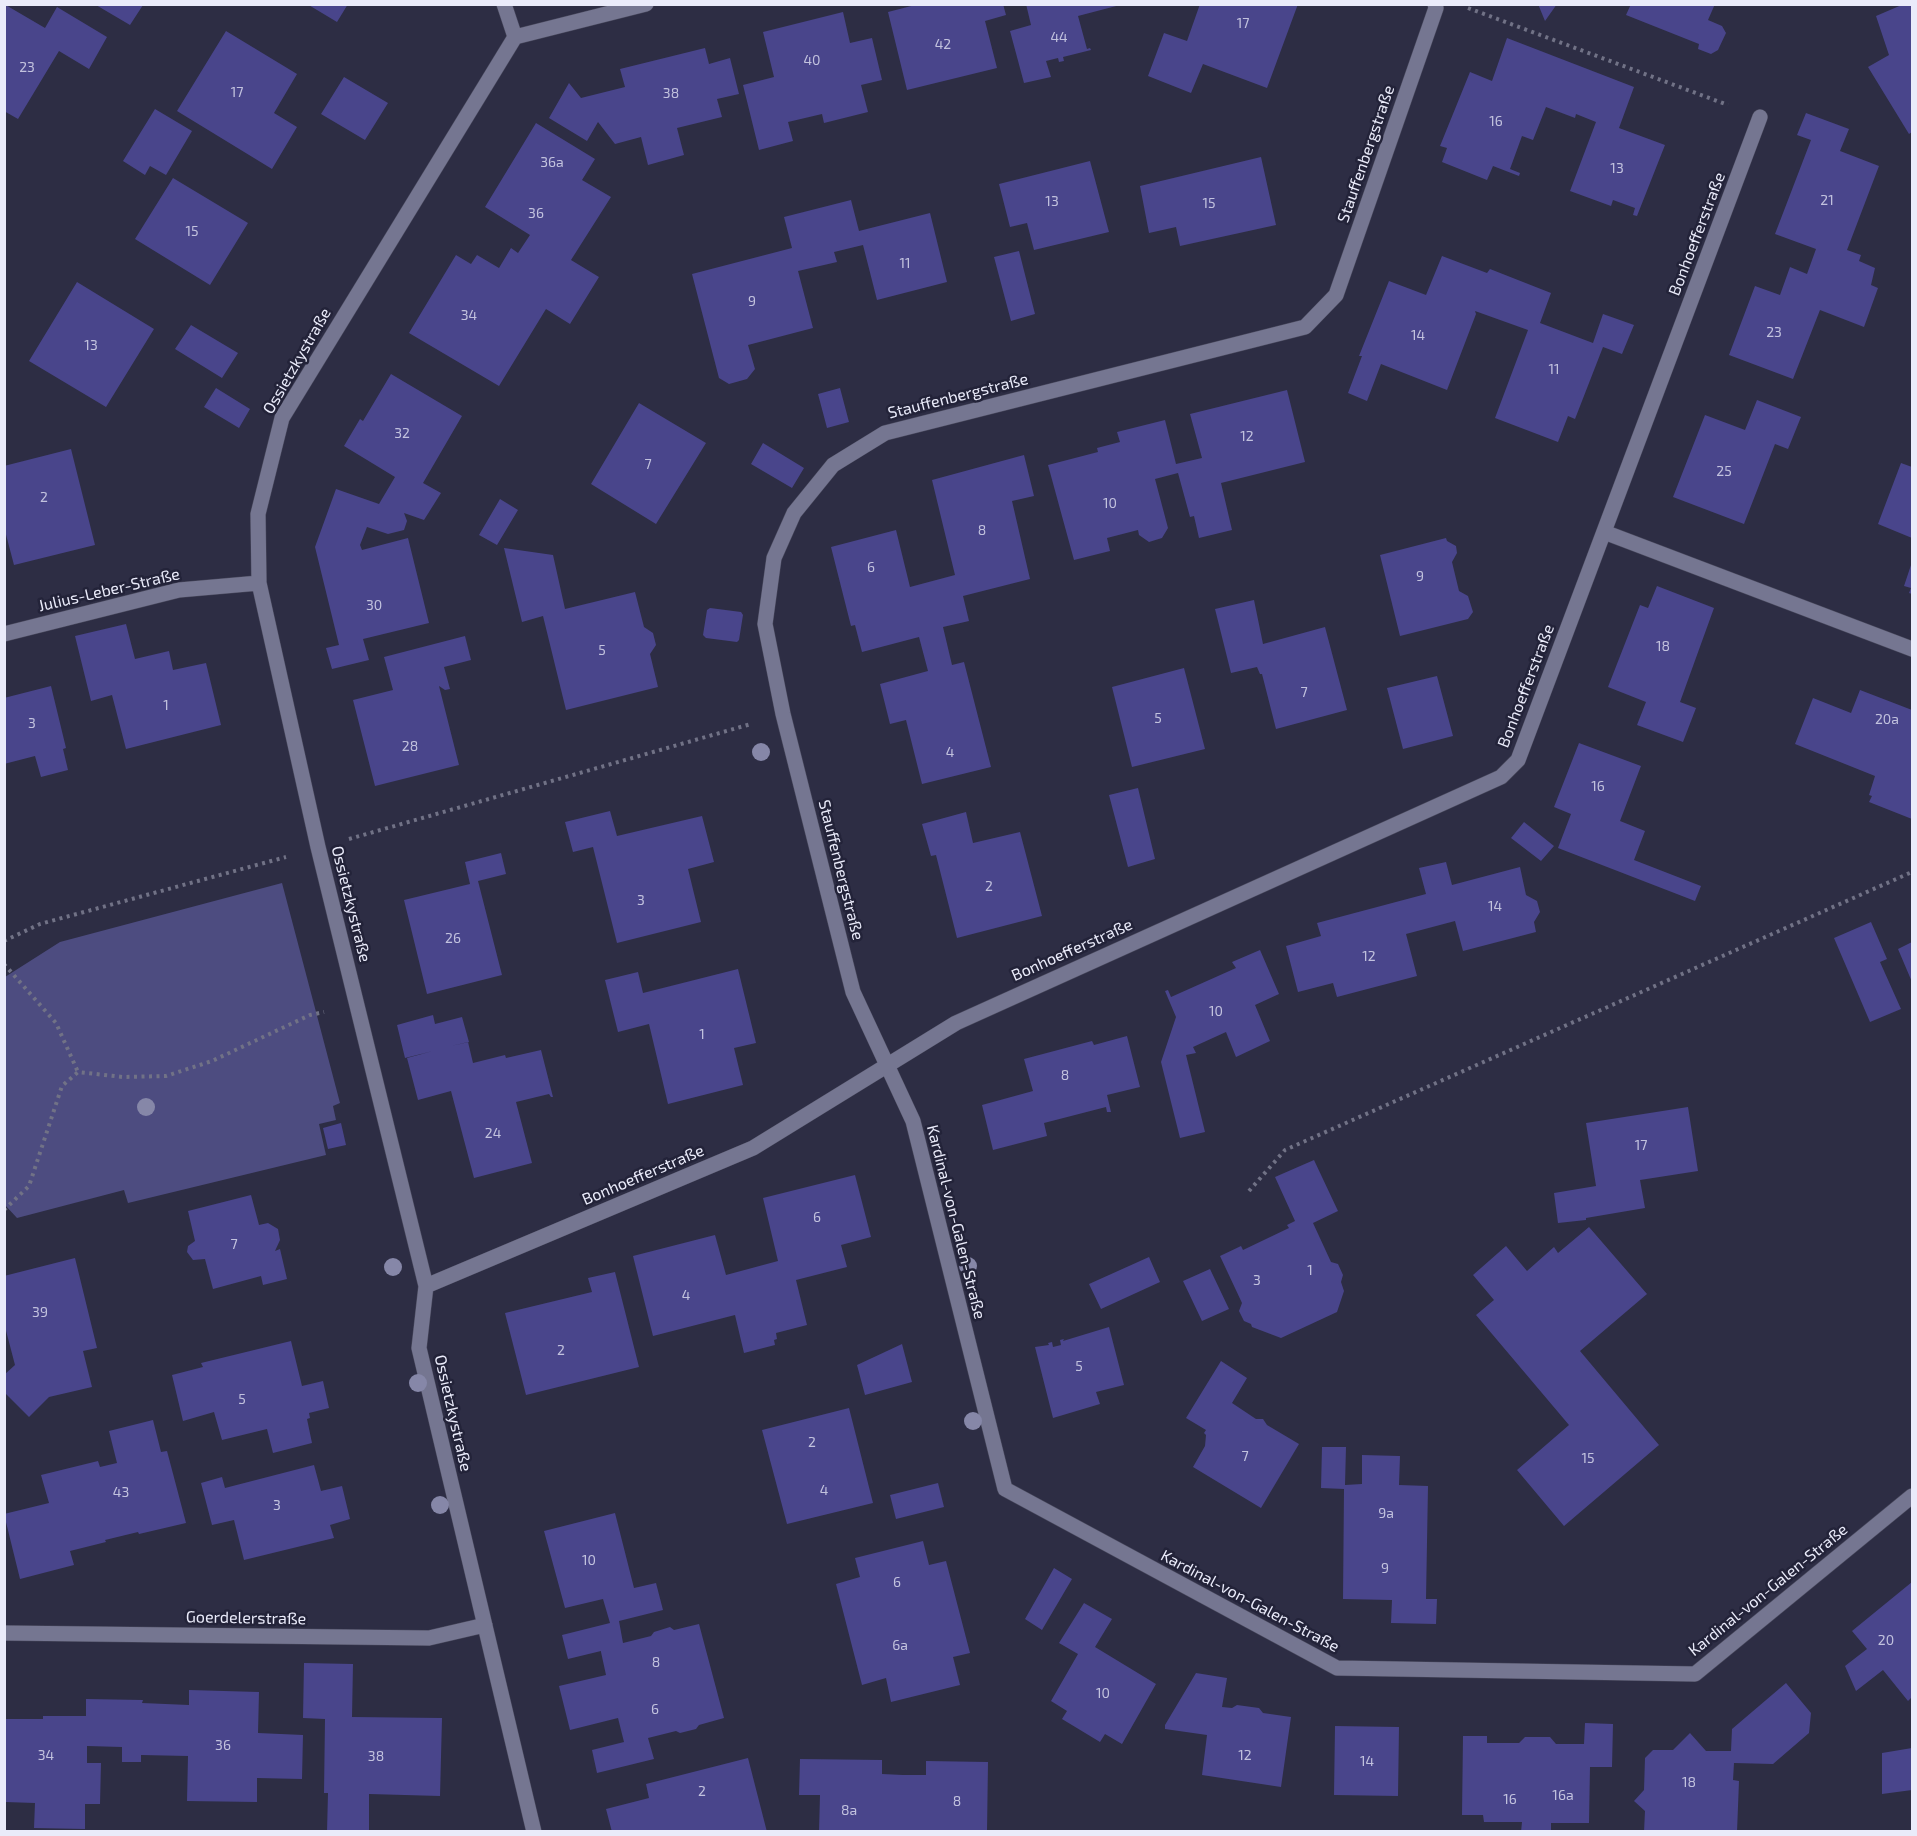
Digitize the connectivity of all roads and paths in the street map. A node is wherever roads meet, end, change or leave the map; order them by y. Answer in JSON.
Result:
{"nodes":[{"id":1,"x":504,"y":4,"type":"edge"},
{"id":2,"x":646,"y":4,"type":"edge"},
{"id":3,"x":1435,"y":4,"type":"edge"},
{"id":4,"x":1459,"y":4,"type":"edge"},
{"id":5,"x":515,"y":37,"type":"junction"},
{"id":6,"x":1760,"y":117,"type":"joint"},
{"id":7,"x":1604,"y":532,"type":"junction"},
{"id":8,"x":259,"y":583,"type":"junction"},
{"id":9,"x":4,"y":634,"type":"edge"},
{"id":10,"x":1912,"y":649,"type":"edge"},
{"id":11,"x":783,"y":714,"type":"junction"},
{"id":12,"x":318,"y":847,"type":"junction"},
{"id":13,"x":1912,"y":872,"type":"edge"},
{"id":14,"x":4,"y":941,"type":"edge"},
{"id":15,"x":4,"y":964,"type":"edge"},
{"id":16,"x":356,"y":1003,"type":"junction"},
{"id":17,"x":888,"y":1063,"type":"junction"},
{"id":18,"x":78,"y":1072,"type":"junction"},
{"id":19,"x":1249,"y":1191,"type":"dead end"},
{"id":20,"x":4,"y":1210,"type":"edge"},
{"id":21,"x":426,"y":1286,"type":"junction"},
{"id":22,"x":1912,"y":1496,"type":"edge"},
{"id":23,"x":485,"y":1625,"type":"junction"},
{"id":24,"x":4,"y":1633,"type":"edge"},
{"id":25,"x":534,"y":1832,"type":"edge"}],
"edges":[{"from":1,"to":5,"type":"street"},
{"from":2,"to":5,"type":"street"},
{"from":3,"to":11,"type":"street","name":"Stauffenbergstraße"},
{"from":4,"to":6,"type":"path"},
{"from":5,"to":8,"type":"street","name":"Ossietzkystraße"},
{"from":6,"to":7,"type":"street","name":"Bonhoefferstraße"},
{"from":7,"to":10,"type":"street"},
{"from":7,"to":17,"type":"street","name":"Bonhoefferstraße"},
{"from":8,"to":9,"type":"street","name":"Julius-Leber-Straße"},
{"from":8,"to":12,"type":"street","name":"Ossietzkystraße"},
{"from":11,"to":12,"type":"path"},
{"from":11,"to":17,"type":"street","name":"Stauffenbergstraße"},
{"from":12,"to":14,"type":"path"},
{"from":12,"to":16,"type":"street","name":"Ossietzkystraße"},
{"from":13,"to":19,"type":"path"},
{"from":15,"to":18,"type":"path"},
{"from":16,"to":18,"type":"path"},
{"from":16,"to":21,"type":"street","name":"Ossietzkystraße"},
{"from":17,"to":21,"type":"street","name":"Bonhoefferstraße"},
{"from":17,"to":22,"type":"street","name":"Kardinal-von-Galen-Straße"},
{"from":18,"to":20,"type":"path"},
{"from":21,"to":23,"type":"street","name":"Ossietzkystraße"},
{"from":23,"to":24,"type":"street","name":"Goerdelerstraße"},
{"from":23,"to":25,"type":"street","name":"Ossietzkystraße"}]}
